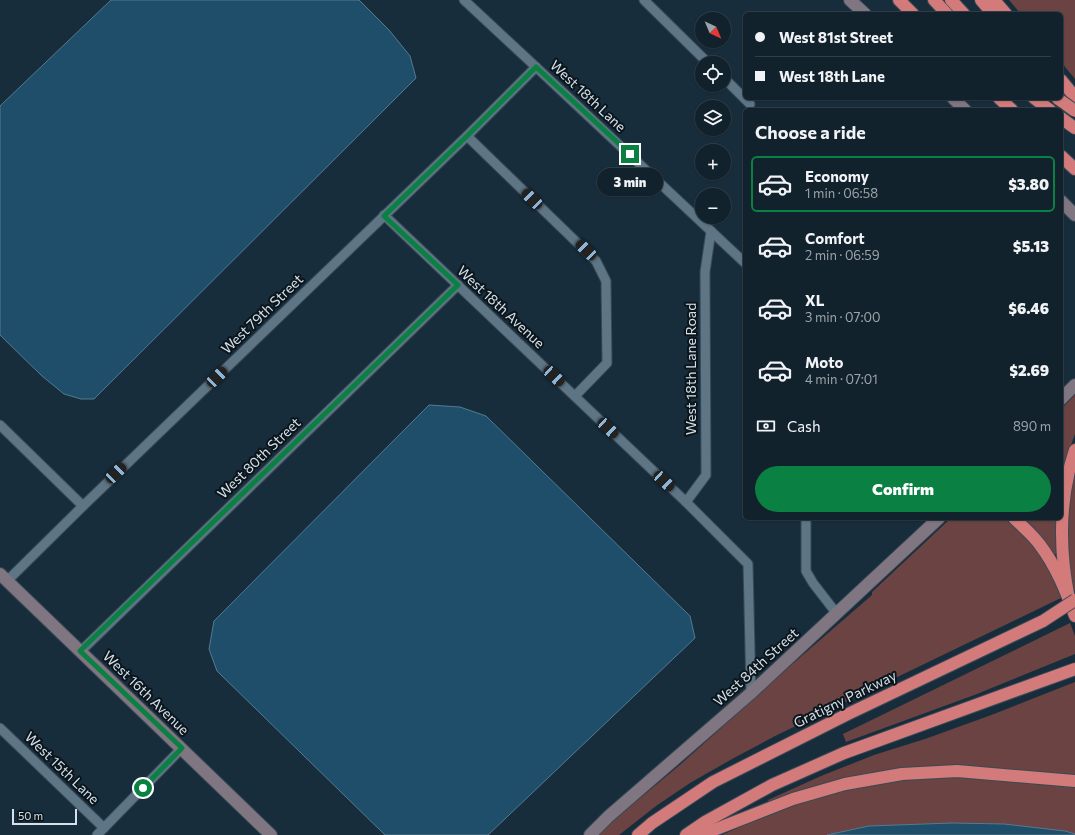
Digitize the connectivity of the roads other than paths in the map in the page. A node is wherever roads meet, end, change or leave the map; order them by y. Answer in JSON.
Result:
{"nodes":[{"id":1,"x":464,"y":0,"type":"edge"},
{"id":2,"x":644,"y":0,"type":"edge"},
{"id":3,"x":850,"y":0,"type":"edge"},
{"id":4,"x":898,"y":0,"type":"edge"},
{"id":5,"x":934,"y":0,"type":"edge"},
{"id":6,"x":951,"y":0,"type":"edge"},
{"id":7,"x":981,"y":0,"type":"edge"},
{"id":8,"x":994,"y":0,"type":"edge"},
{"id":9,"x":863,"y":12,"type":"edge"},
{"id":10,"x":911,"y":12,"type":"edge"},
{"id":11,"x":945,"y":12,"type":"edge"},
{"id":12,"x":962,"y":12,"type":"edge"},
{"id":13,"x":991,"y":12,"type":"edge"},
{"id":14,"x":1004,"y":12,"type":"edge"},
{"id":15,"x":701,"y":56,"type":"edge"},
{"id":16,"x":536,"y":67,"type":"junction"},
{"id":17,"x":1063,"y":82,"type":"edge"},
{"id":18,"x":731,"y":85,"type":"edge"},
{"id":19,"x":743,"y":97,"type":"edge"},
{"id":20,"x":1063,"y":97,"type":"edge"},
{"id":21,"x":1075,"y":97,"type":"edge"},
{"id":22,"x":746,"y":100,"type":"edge"},
{"id":23,"x":955,"y":100,"type":"edge"},
{"id":24,"x":1001,"y":100,"type":"edge"},
{"id":25,"x":1037,"y":100,"type":"edge"},
{"id":26,"x":1060,"y":100,"type":"edge"},
{"id":27,"x":750,"y":104,"type":"dead end"},
{"id":28,"x":963,"y":108,"type":"edge"},
{"id":29,"x":1010,"y":108,"type":"edge"},
{"id":30,"x":1047,"y":108,"type":"edge"},
{"id":31,"x":1075,"y":112,"type":"edge"},
{"id":32,"x":1063,"y":119,"type":"edge"},
{"id":33,"x":1075,"y":128,"type":"edge"},
{"id":34,"x":467,"y":136,"type":"junction"},
{"id":35,"x":1063,"y":158,"type":"edge"},
{"id":36,"x":1075,"y":170,"type":"edge"},
{"id":37,"x":1063,"y":203,"type":"edge"},
{"id":38,"x":1075,"y":215,"type":"edge"},
{"id":39,"x":384,"y":216,"type":"junction"},
{"id":40,"x":711,"y":230,"type":"junction"},
{"id":41,"x":743,"y":261,"type":"edge"},
{"id":42,"x":458,"y":285,"type":"junction"},
{"id":43,"x":1075,"y":385,"type":"edge"},
{"id":44,"x":575,"y":396,"type":"junction"},
{"id":45,"x":1063,"y":397,"type":"edge"},
{"id":46,"x":0,"y":425,"type":"edge"},
{"id":47,"x":1075,"y":450,"type":"edge"},
{"id":48,"x":686,"y":502,"type":"junction"},
{"id":49,"x":83,"y":506,"type":"junction"},
{"id":50,"x":806,"y":520,"type":"edge"},
{"id":51,"x":937,"y":520,"type":"edge"},
{"id":52,"x":1016,"y":520,"type":"edge"},
{"id":53,"x":4,"y":577,"type":"edge"},
{"id":54,"x":1073,"y":601,"type":"edge"},
{"id":55,"x":837,"y":614,"type":"junction"},
{"id":56,"x":1075,"y":616,"type":"edge"},
{"id":57,"x":80,"y":651,"type":"junction"},
{"id":58,"x":1073,"y":669,"type":"edge"},
{"id":59,"x":751,"y":693,"type":"junction"},
{"id":60,"x":0,"y":728,"type":"edge"},
{"id":61,"x":182,"y":748,"type":"junction"},
{"id":62,"x":1075,"y":781,"type":"edge"},
{"id":63,"x":104,"y":828,"type":"junction"},
{"id":64,"x":97,"y":835,"type":"edge"},
{"id":65,"x":271,"y":835,"type":"edge"},
{"id":66,"x":590,"y":835,"type":"edge"},
{"id":67,"x":638,"y":835,"type":"edge"},
{"id":68,"x":686,"y":835,"type":"edge"},
{"id":69,"x":701,"y":835,"type":"edge"}],
"edges":[{"from":1,"to":16,"type":"street","name":"West 18th Lane"},
{"from":2,"to":15,"type":"street"},
{"from":3,"to":9,"type":"street"},
{"from":4,"to":10,"type":"highway"},
{"from":5,"to":11,"type":"highway"},
{"from":6,"to":12,"type":"highway"},
{"from":7,"to":13,"type":"highway"},
{"from":8,"to":14,"type":"highway"},
{"from":16,"to":34,"type":"street","name":"West 79th Street"},
{"from":16,"to":40,"type":"street","name":"West 18th Lane"},
{"from":17,"to":21,"type":"highway"},
{"from":18,"to":19,"type":"street"},
{"from":20,"to":31,"type":"highway"},
{"from":22,"to":27,"type":"street"},
{"from":23,"to":28,"type":"street"},
{"from":24,"to":29,"type":"highway"},
{"from":25,"to":30,"type":"highway"},
{"from":26,"to":31,"type":"highway","bridge":true},
{"from":32,"to":33,"type":"highway"},
{"from":34,"to":39,"type":"street","name":"West 79th Street"},
{"from":34,"to":44,"type":"street"},
{"from":35,"to":36,"type":"highway"},
{"from":37,"to":38,"type":"street"},
{"from":39,"to":42,"type":"street","name":"West 18th Avenue"},
{"from":39,"to":49,"type":"street","name":"West 79th Street"},
{"from":40,"to":41,"type":"street","name":"West 18th Lane"},
{"from":40,"to":48,"type":"street","name":"West 18th Lane Road"},
{"from":42,"to":44,"type":"street","name":"West 18th Avenue"},
{"from":42,"to":57,"type":"street","name":"West 80th Street"},
{"from":43,"to":45,"type":"street"},
{"from":44,"to":48,"type":"street","name":"West 18th Avenue"},
{"from":46,"to":49,"type":"street"},
{"from":47,"to":54,"type":"highway"},
{"from":48,"to":59,"type":"street","name":"West 18th Avenue"},
{"from":49,"to":53,"type":"street","name":"West 79th Street"},
{"from":50,"to":55,"type":"street"},
{"from":51,"to":55,"type":"street","name":"West 84th Street"},
{"from":52,"to":54,"type":"highway"},
{"from":53,"to":57,"type":"street","name":"West 16th Avenue"},
{"from":54,"to":56,"type":"highway"},
{"from":54,"to":67,"type":"highway","name":"Gratigny Parkway","bridge":true},
{"from":55,"to":59,"type":"street","name":"West 84th Street"},
{"from":57,"to":61,"type":"street","name":"West 16th Avenue"},
{"from":58,"to":68,"type":"highway"},
{"from":59,"to":66,"type":"street","name":"West 84th Street"},
{"from":60,"to":63,"type":"street","name":"West 15th Lane"},
{"from":61,"to":63,"type":"street"},
{"from":61,"to":65,"type":"street","name":"West 16th Avenue"},
{"from":62,"to":69,"type":"highway"},
{"from":63,"to":64,"type":"street"}]}
